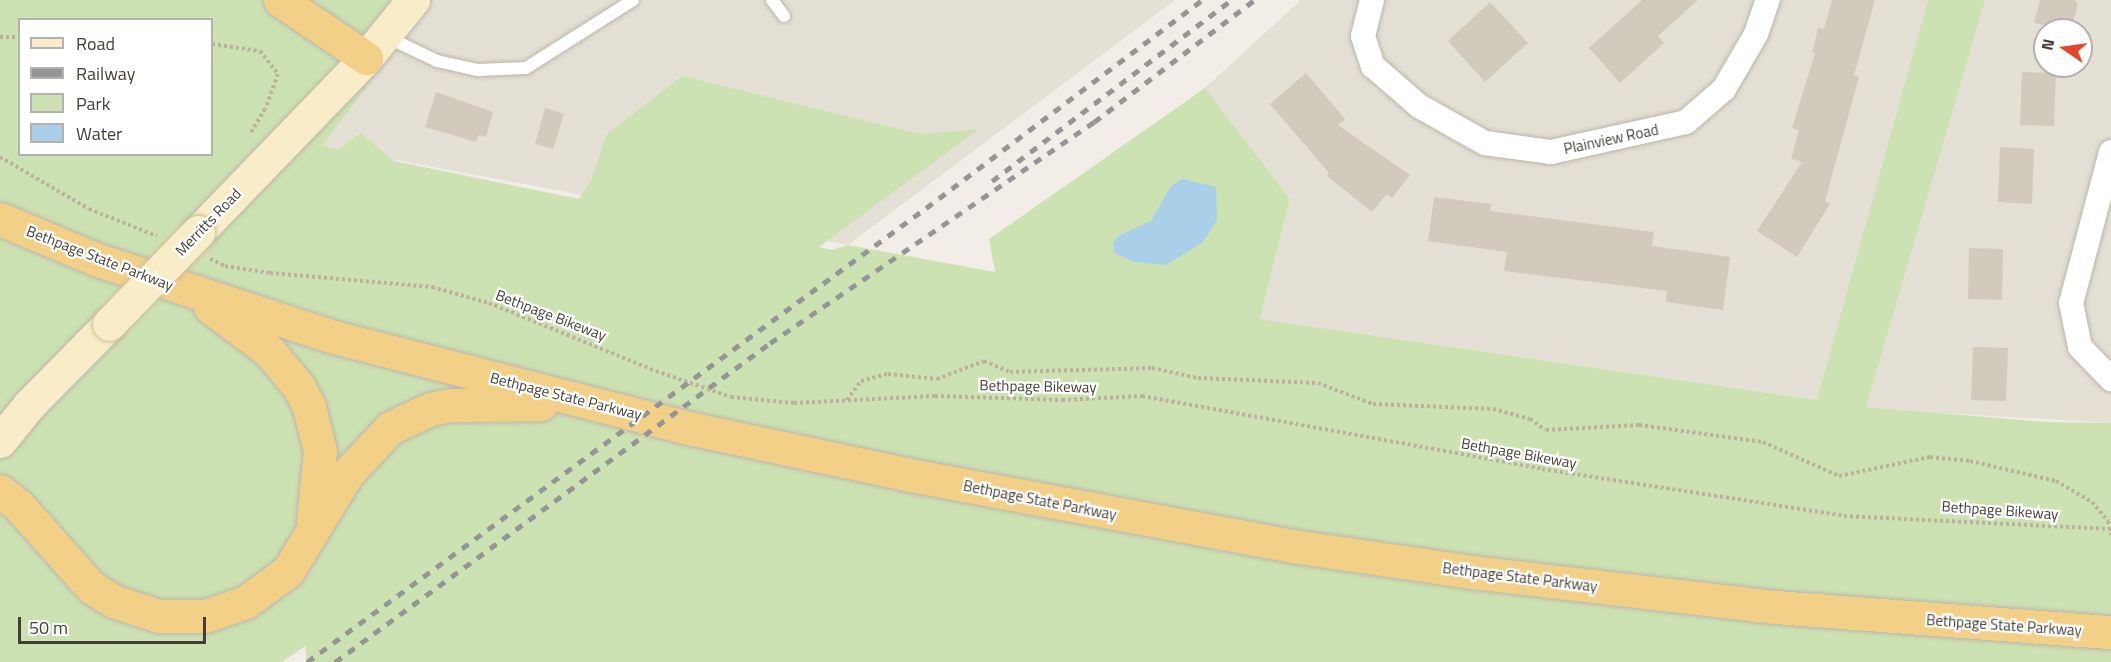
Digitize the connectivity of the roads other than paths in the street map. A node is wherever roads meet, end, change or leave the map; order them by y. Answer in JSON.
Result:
{"nodes":[{"id":1,"x":280,"y":0,"type":"edge"},
{"id":2,"x":413,"y":0,"type":"edge"},
{"id":3,"x":633,"y":0,"type":"edge"},
{"id":4,"x":772,"y":0,"type":"edge"},
{"id":5,"x":1372,"y":0,"type":"edge"},
{"id":6,"x":1768,"y":0,"type":"edge"},
{"id":7,"x":784,"y":16,"type":"dead end"},
{"id":8,"x":374,"y":47,"type":"junction"},
{"id":9,"x":2111,"y":152,"type":"edge"},
{"id":10,"x":0,"y":219,"type":"edge"},
{"id":11,"x":191,"y":293,"type":"junction"},
{"id":12,"x":2111,"y":379,"type":"edge"},
{"id":13,"x":606,"y":406,"type":"junction"},
{"id":14,"x":0,"y":441,"type":"edge"},
{"id":15,"x":0,"y":491,"type":"edge"},
{"id":16,"x":310,"y":539,"type":"junction"},
{"id":17,"x":2111,"y":632,"type":"edge"}],
"edges":[{"from":1,"to":8,"type":"highway"},
{"from":2,"to":8,"type":"main road","name":"Merritts Road"},
{"from":3,"to":8,"type":"lane"},
{"from":4,"to":7,"type":"lane"},
{"from":5,"to":6,"type":"street","name":"Plainview Road"},
{"from":8,"to":14,"type":"main road","name":"Merritts Road","bridge":true},
{"from":9,"to":12,"type":"street"},
{"from":10,"to":11,"type":"highway","name":"Bethpage State Parkway"},
{"from":11,"to":13,"type":"highway","name":"Bethpage State Parkway"},
{"from":11,"to":16,"type":"highway"},
{"from":13,"to":16,"type":"highway"},
{"from":13,"to":17,"type":"highway","name":"Bethpage State Parkway"},
{"from":15,"to":16,"type":"highway"}]}
